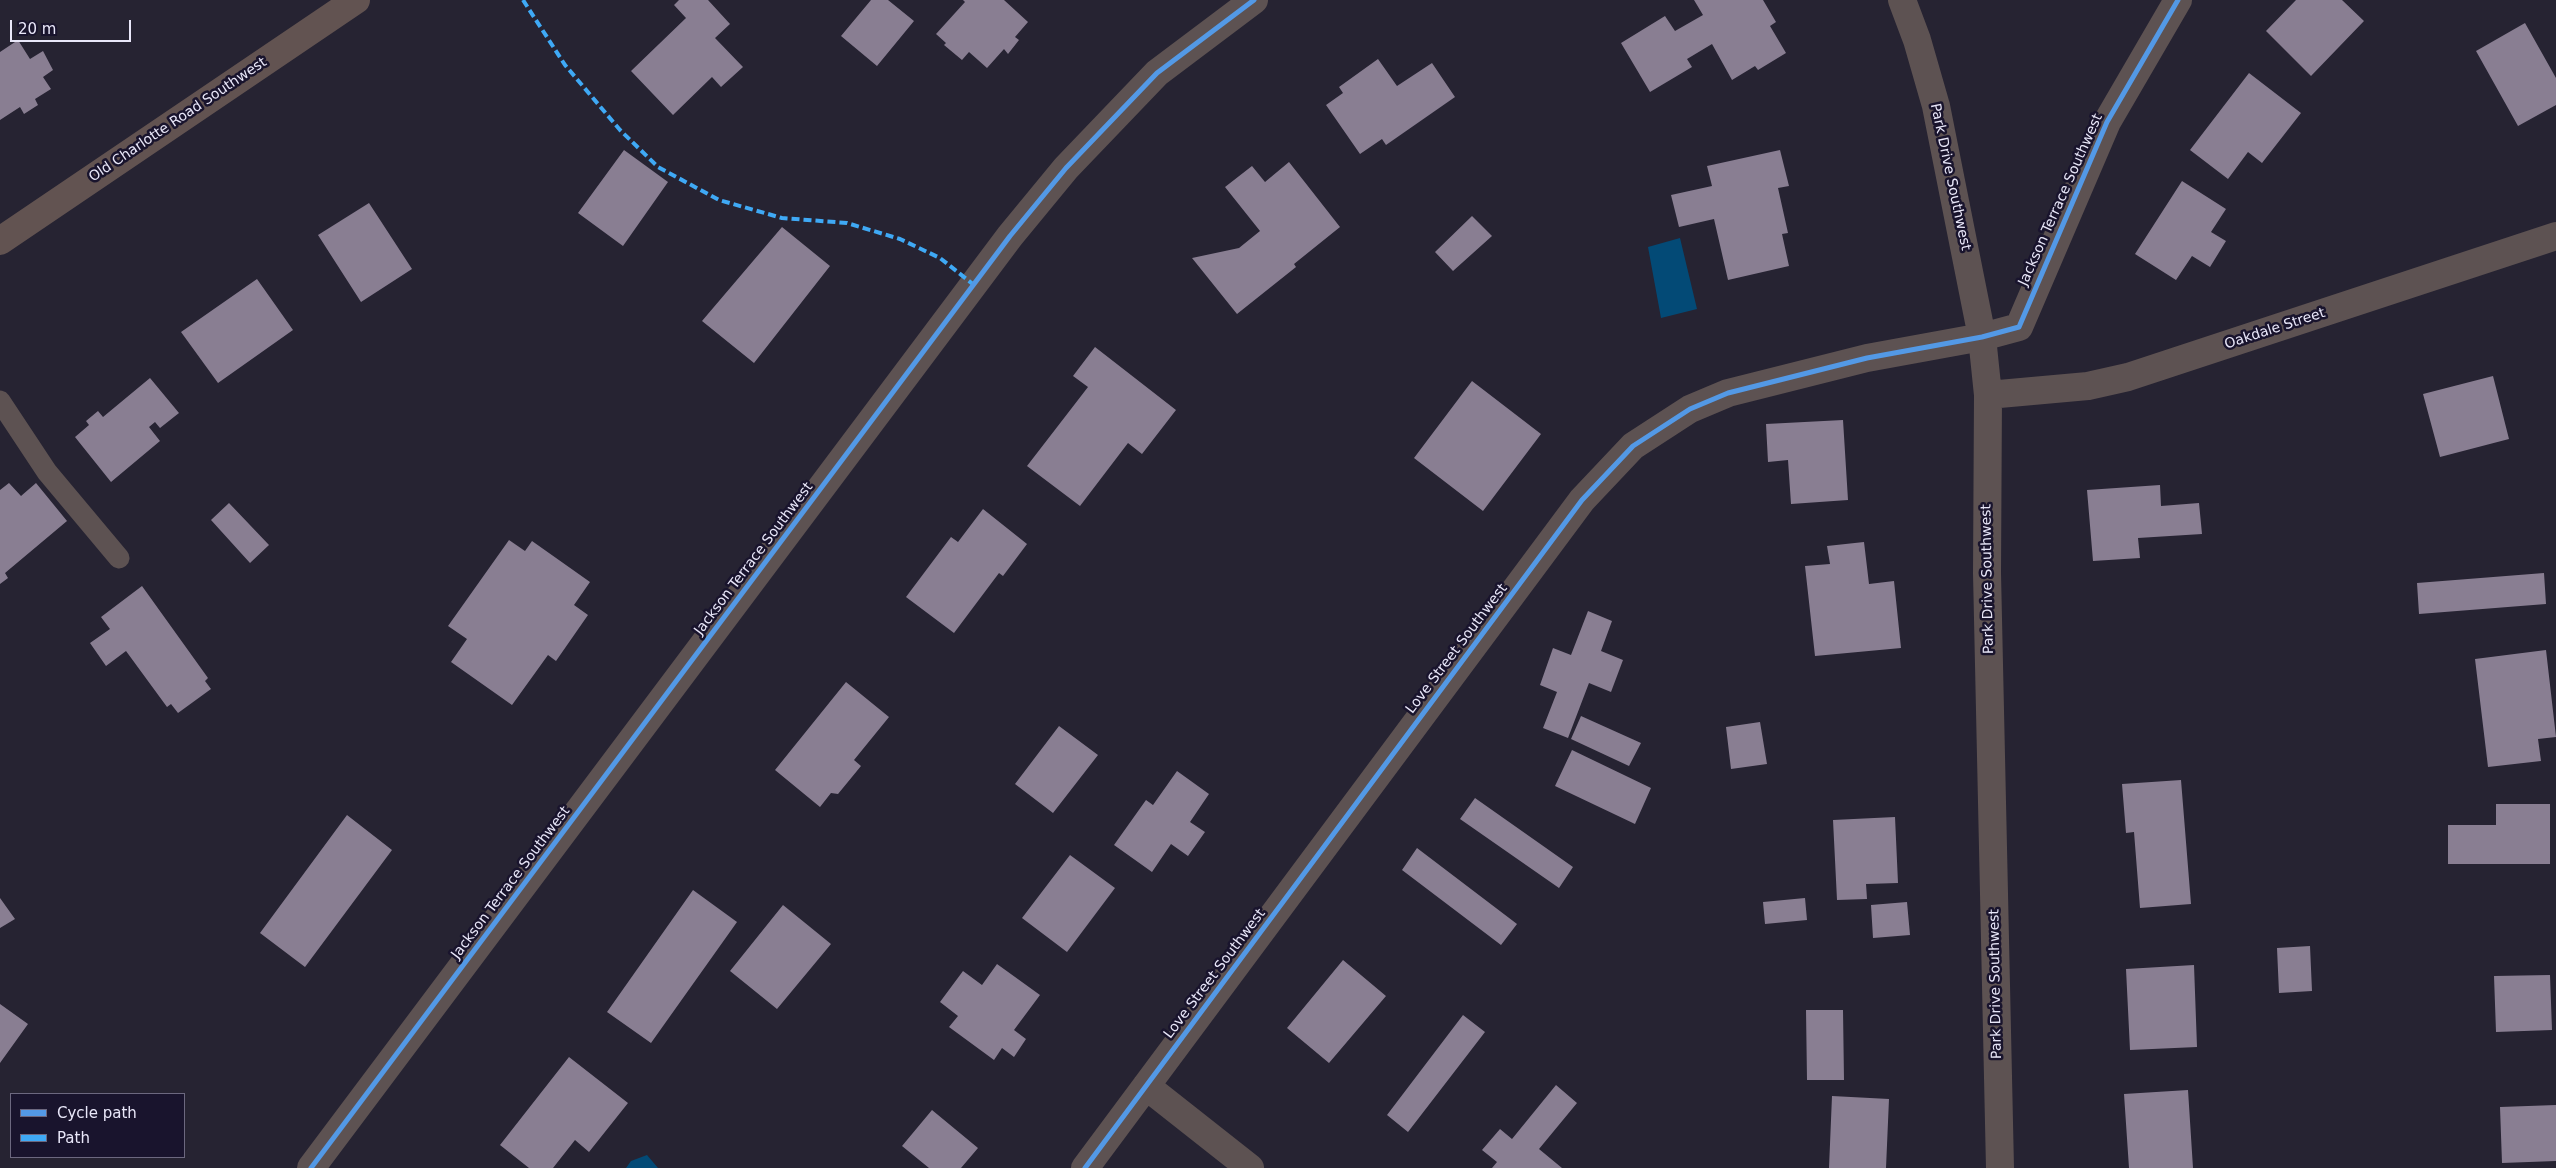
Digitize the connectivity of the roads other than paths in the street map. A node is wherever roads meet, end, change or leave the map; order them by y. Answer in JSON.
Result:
{"nodes":[{"id":1,"x":356,"y":0,"type":"edge"},
{"id":2,"x":1254,"y":0,"type":"edge"},
{"id":3,"x":1902,"y":0,"type":"edge"},
{"id":4,"x":2178,"y":0,"type":"edge"},
{"id":5,"x":2556,"y":236,"type":"edge"},
{"id":6,"x":0,"y":241,"type":"edge"},
{"id":7,"x":1982,"y":337,"type":"junction"},
{"id":8,"x":1988,"y":395,"type":"junction"},
{"id":9,"x":0,"y":401,"type":"edge"},
{"id":10,"x":119,"y":558,"type":"dead end"},
{"id":11,"x":1146,"y":1086,"type":"junction"},
{"id":12,"x":311,"y":1168,"type":"edge"},
{"id":13,"x":1085,"y":1168,"type":"edge"},
{"id":14,"x":1250,"y":1168,"type":"edge"},
{"id":15,"x":2000,"y":1168,"type":"edge"}],
"edges":[{"from":1,"to":6,"type":"main road","name":"Old Charlotte Road Southwest"},
{"from":2,"to":12,"type":"street","name":"Jackson Terrace Southwest"},
{"from":3,"to":7,"type":"street","name":"Park Drive Southwest"},
{"from":4,"to":7,"type":"street","name":"Jackson Terrace Southwest"},
{"from":5,"to":8,"type":"street","name":"Oakdale Street"},
{"from":7,"to":8,"type":"street","name":"Park Drive Southwest"},
{"from":7,"to":11,"type":"street","name":"Love Street Southwest"},
{"from":8,"to":15,"type":"street","name":"Park Drive Southwest"},
{"from":9,"to":10,"type":"lane"},
{"from":11,"to":13,"type":"street","name":"Love Street Southwest"},
{"from":11,"to":14,"type":"street"}]}
